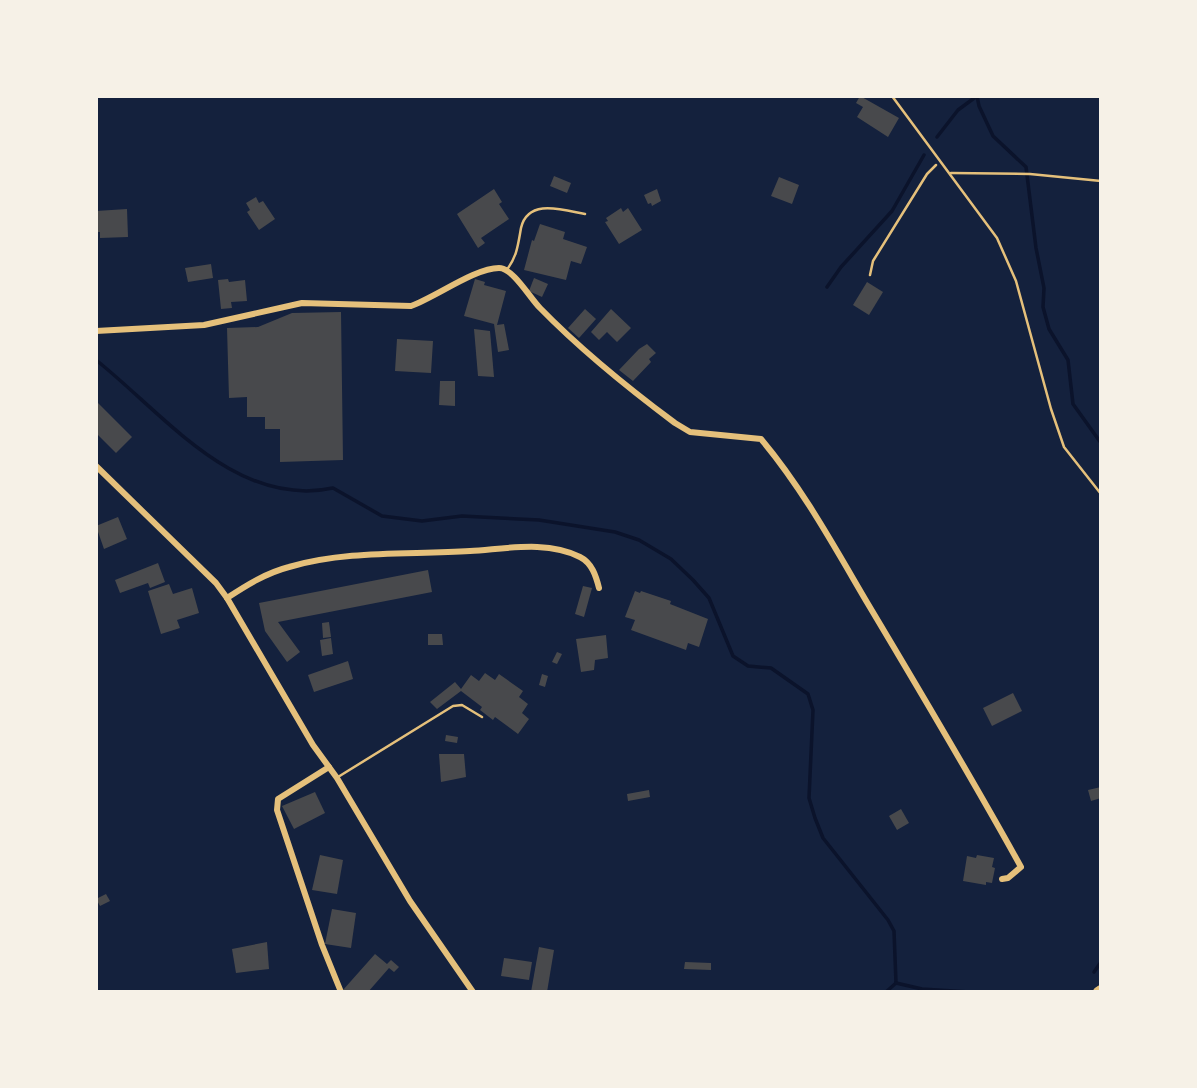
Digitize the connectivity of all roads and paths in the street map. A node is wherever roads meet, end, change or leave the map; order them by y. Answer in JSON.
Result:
{"nodes":[{"id":1,"x":892,"y":96,"type":"edge"},
{"id":2,"x":942,"y":160,"type":"junction"},
{"id":3,"x":951,"y":173,"type":"junction"},
{"id":4,"x":1101,"y":181,"type":"edge"},
{"id":5,"x":584,"y":214,"type":"dead end"},
{"id":6,"x":506,"y":271,"type":"junction"},
{"id":7,"x":870,"y":275,"type":"dead end"},
{"id":8,"x":96,"y":331,"type":"edge"},
{"id":9,"x":96,"y":466,"type":"edge"},
{"id":10,"x":1101,"y":494,"type":"edge"},
{"id":11,"x":599,"y":588,"type":"dead end"},
{"id":12,"x":228,"y":598,"type":"junction"},
{"id":13,"x":482,"y":717,"type":"dead end"},
{"id":14,"x":329,"y":767,"type":"junction"},
{"id":15,"x":337,"y":778,"type":"junction"},
{"id":16,"x":1002,"y":878,"type":"dead end"},
{"id":17,"x":341,"y":992,"type":"edge"},
{"id":18,"x":473,"y":992,"type":"edge"}],
"edges":[{"from":1,"to":2,"type":"lane"},
{"from":2,"to":3,"type":"lane"},
{"from":2,"to":7,"type":"path"},
{"from":3,"to":4,"type":"lane"},
{"from":3,"to":10,"type":"lane"},
{"from":5,"to":6,"type":"lane"},
{"from":6,"to":8,"type":"street"},
{"from":6,"to":16,"type":"street"},
{"from":9,"to":12,"type":"street"},
{"from":11,"to":12,"type":"street"},
{"from":12,"to":14,"type":"street"},
{"from":13,"to":15,"type":"lane"},
{"from":14,"to":15,"type":"street"},
{"from":14,"to":17,"type":"street"},
{"from":15,"to":18,"type":"street"}]}
